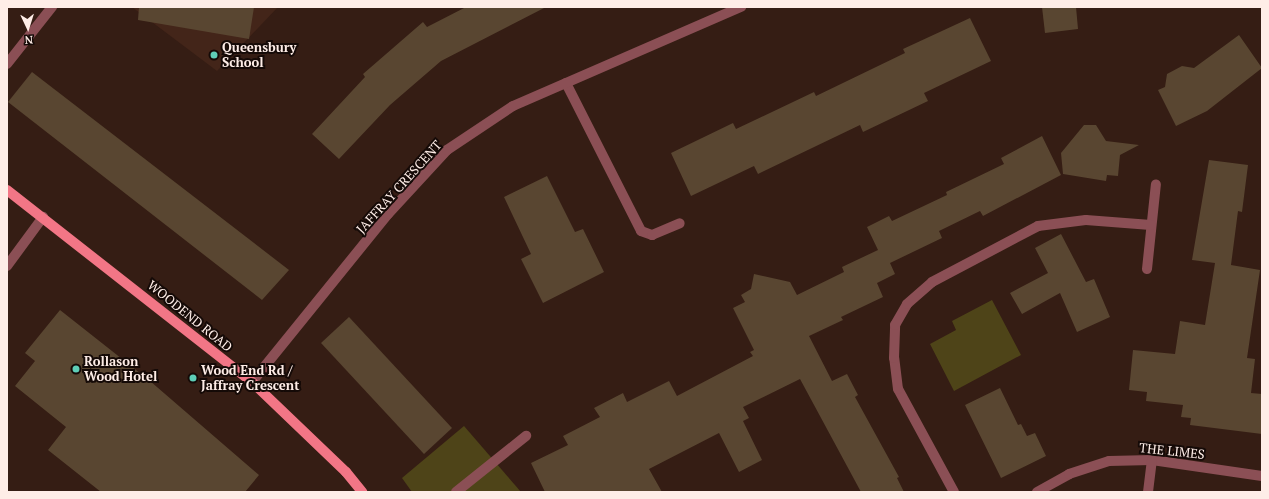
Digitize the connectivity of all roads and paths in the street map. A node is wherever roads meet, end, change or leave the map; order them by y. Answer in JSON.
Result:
{"nodes":[{"id":1,"x":52,"y":7,"type":"edge"},
{"id":2,"x":741,"y":7,"type":"edge"},
{"id":3,"x":7,"y":64,"type":"edge"},
{"id":4,"x":566,"y":83,"type":"junction"},
{"id":5,"x":1156,"y":184,"type":"dead end"},
{"id":6,"x":7,"y":190,"type":"edge"},
{"id":7,"x":43,"y":217,"type":"junction"},
{"id":8,"x":680,"y":223,"type":"dead end"},
{"id":9,"x":1151,"y":225,"type":"junction"},
{"id":10,"x":7,"y":266,"type":"edge"},
{"id":11,"x":1147,"y":269,"type":"dead end"},
{"id":12,"x":252,"y":382,"type":"junction"},
{"id":13,"x":526,"y":436,"type":"dead end"},
{"id":14,"x":1152,"y":460,"type":"junction"},
{"id":15,"x":1262,"y":476,"type":"edge"},
{"id":16,"x":362,"y":492,"type":"edge"},
{"id":17,"x":456,"y":492,"type":"edge"},
{"id":18,"x":954,"y":492,"type":"edge"},
{"id":19,"x":1037,"y":492,"type":"edge"},
{"id":20,"x":1148,"y":492,"type":"edge"}],
"edges":[{"from":1,"to":3,"type":"street"},
{"from":2,"to":4,"type":"street","name":"JAFFRAY CRESCENT"},
{"from":4,"to":8,"type":"street"},
{"from":4,"to":12,"type":"street","name":"JAFFRAY CRESCENT"},
{"from":5,"to":9,"type":"street"},
{"from":6,"to":7,"type":"main road","name":"WOODEND ROAD"},
{"from":7,"to":10,"type":"street"},
{"from":7,"to":12,"type":"main road","name":"WOODEND ROAD"},
{"from":9,"to":11,"type":"street"},
{"from":9,"to":18,"type":"street"},
{"from":12,"to":16,"type":"main road","name":"WOODEND ROAD"},
{"from":13,"to":17,"type":"street"},
{"from":14,"to":15,"type":"street","name":"THE LIMES"},
{"from":14,"to":19,"type":"street","name":"THE LIMES"},
{"from":14,"to":20,"type":"street"}]}
